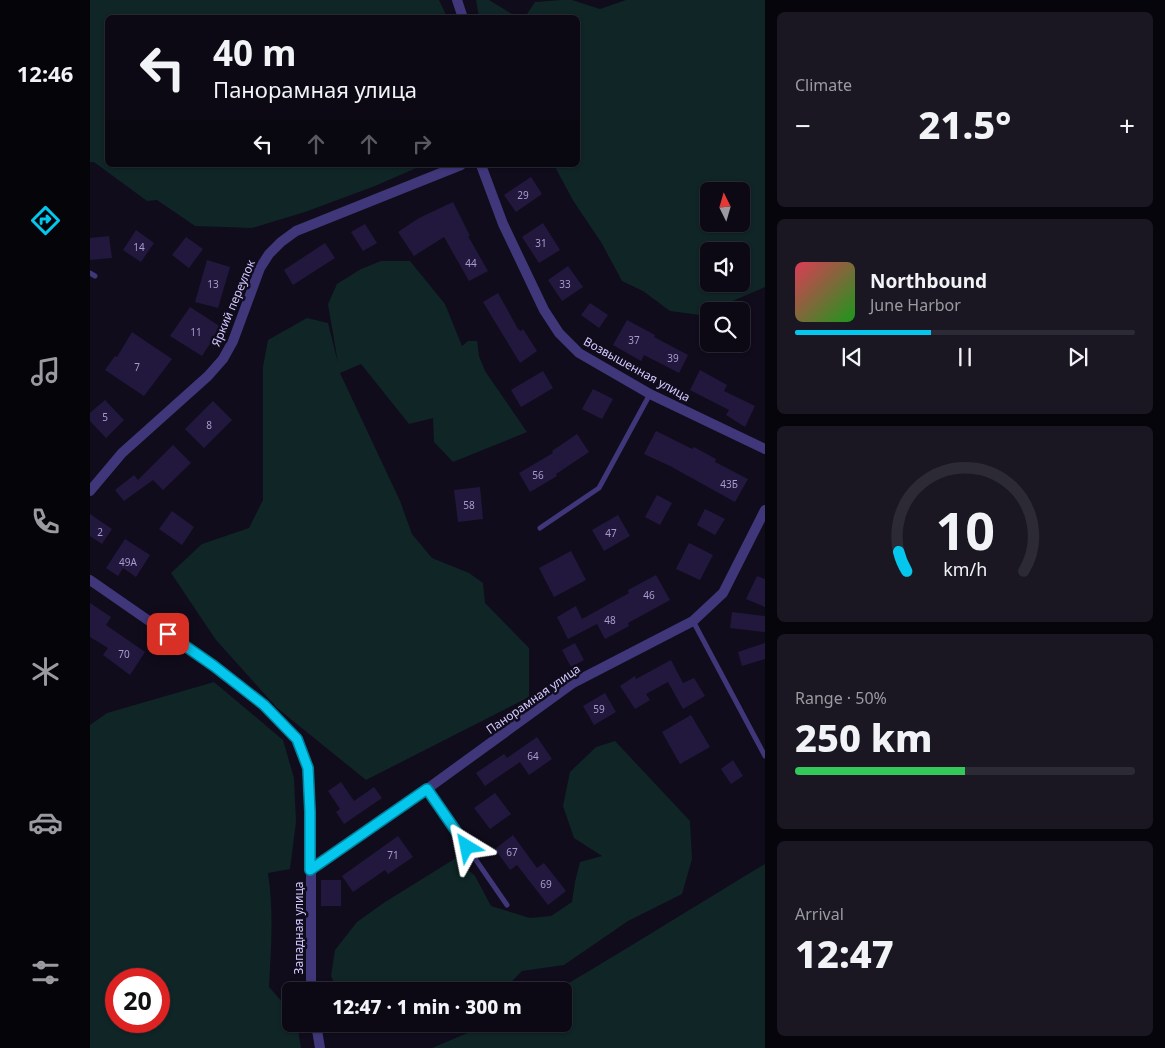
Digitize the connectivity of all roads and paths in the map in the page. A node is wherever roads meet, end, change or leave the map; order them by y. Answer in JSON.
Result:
{"nodes":[{"id":1,"x":457,"y":0,"type":"edge"},
{"id":2,"x":462,"y":15,"type":"edge"},
{"id":3,"x":457,"y":167,"type":"edge"},
{"id":4,"x":482,"y":167,"type":"edge"},
{"id":5,"x":650,"y":394,"type":"junction"},
{"id":6,"x":765,"y":449,"type":"edge"},
{"id":7,"x":90,"y":491,"type":"edge"},
{"id":8,"x":765,"y":510,"type":"edge"},
{"id":9,"x":540,"y":528,"type":"dead end"},
{"id":10,"x":90,"y":580,"type":"edge"},
{"id":11,"x":693,"y":621,"type":"junction"},
{"id":12,"x":765,"y":756,"type":"edge"},
{"id":13,"x":427,"y":789,"type":"junction"},
{"id":14,"x":310,"y":870,"type":"junction"},
{"id":15,"x":507,"y":904,"type":"dead end"},
{"id":16,"x":311,"y":982,"type":"edge"},
{"id":17,"x":317,"y":1032,"type":"edge"},
{"id":18,"x":320,"y":1048,"type":"edge"}],
"edges":[{"from":1,"to":2,"type":"street"},
{"from":3,"to":7,"type":"street","name":"Яркий переулок"},
{"from":4,"to":5,"type":"street","name":"Возвышенная улица"},
{"from":5,"to":6,"type":"street","name":"Возвышенная улица"},
{"from":5,"to":9,"type":"lane"},
{"from":8,"to":11,"type":"street","name":"Панорамная улица"},
{"from":10,"to":14,"type":"street","name":"Западная улица"},
{"from":11,"to":12,"type":"lane"},
{"from":11,"to":13,"type":"street","name":"Панорамная улица"},
{"from":13,"to":14,"type":"street","name":"Панорамная улица"},
{"from":13,"to":15,"type":"lane"},
{"from":14,"to":16,"type":"street","name":"Западная улица"},
{"from":17,"to":18,"type":"street"}]}
